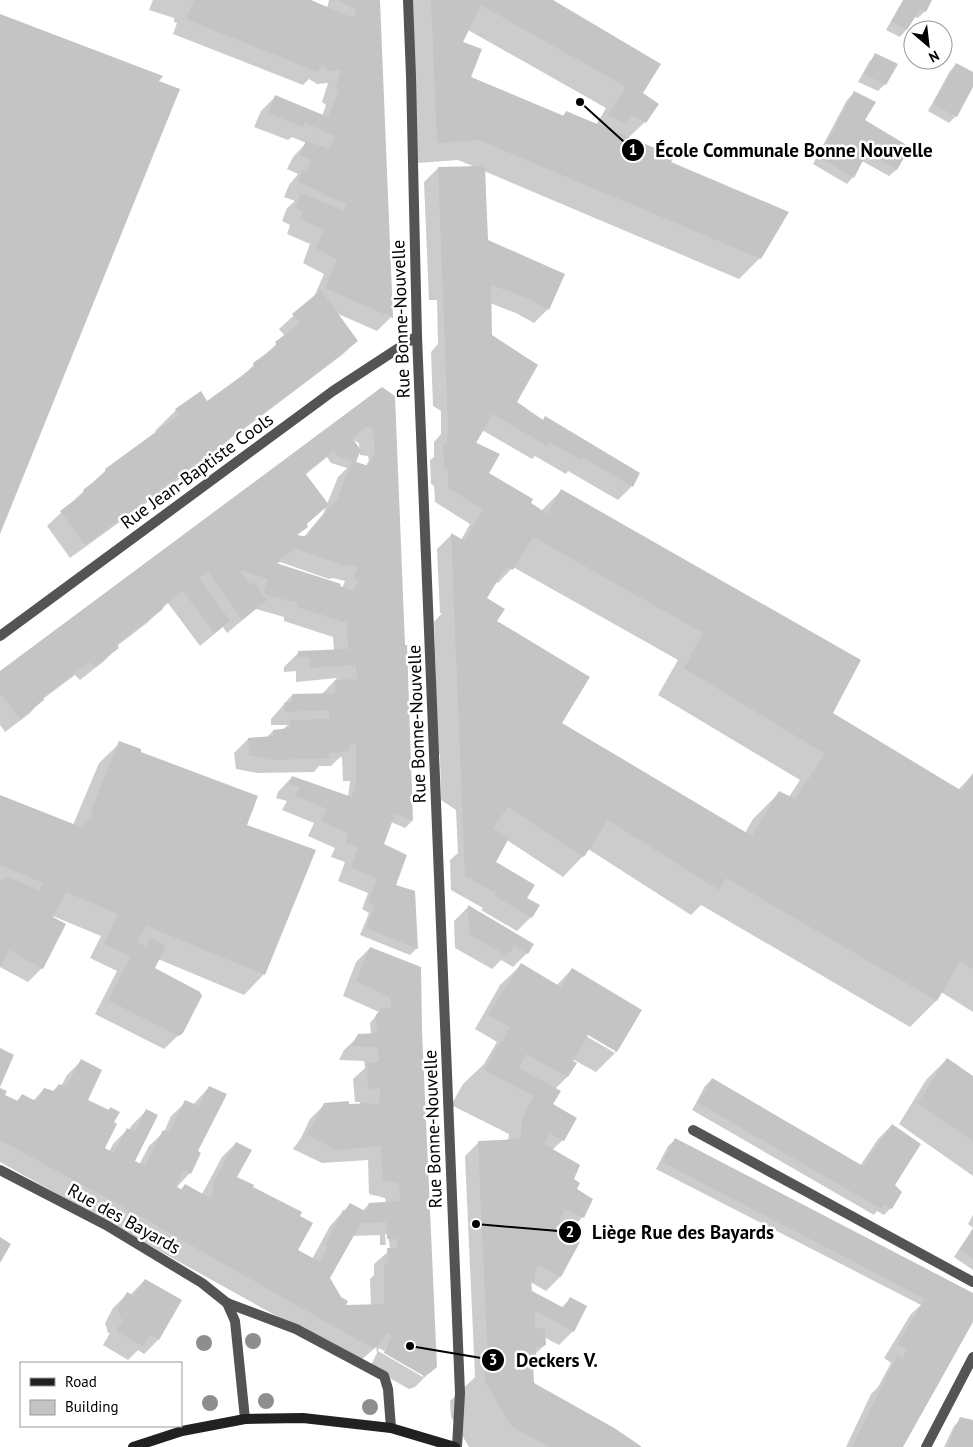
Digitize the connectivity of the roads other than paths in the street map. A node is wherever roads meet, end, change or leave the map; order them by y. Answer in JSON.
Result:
{"nodes":[{"id":1,"x":408,"y":0,"type":"edge"},
{"id":2,"x":417,"y":336,"type":"junction"},
{"id":3,"x":0,"y":636,"type":"edge"},
{"id":4,"x":693,"y":1130,"type":"dead end"},
{"id":5,"x":0,"y":1170,"type":"edge"},
{"id":6,"x":973,"y":1282,"type":"edge"},
{"id":7,"x":227,"y":1303,"type":"junction"},
{"id":8,"x":973,"y":1357,"type":"edge"},
{"id":9,"x":245,"y":1418,"type":"junction"},
{"id":10,"x":392,"y":1428,"type":"junction"},
{"id":11,"x":133,"y":1447,"type":"edge"},
{"id":12,"x":456,"y":1447,"type":"edge"},
{"id":13,"x":926,"y":1447,"type":"edge"}],
"edges":[{"from":1,"to":2,"type":"street","name":"Rue Bonne-Nouvelle"},
{"from":2,"to":3,"type":"street","name":"Rue Jean-Baptiste Cools"},
{"from":2,"to":12,"type":"street","name":"Rue Bonne-Nouvelle"},
{"from":4,"to":6,"type":"street"},
{"from":5,"to":7,"type":"street","name":"Rue des Bayards"},
{"from":7,"to":9,"type":"street"},
{"from":7,"to":10,"type":"street","name":"Rue des Bayards"},
{"from":8,"to":13,"type":"street"},
{"from":9,"to":10,"type":"street"},
{"from":9,"to":11,"type":"street"},
{"from":10,"to":12,"type":"street"}]}
